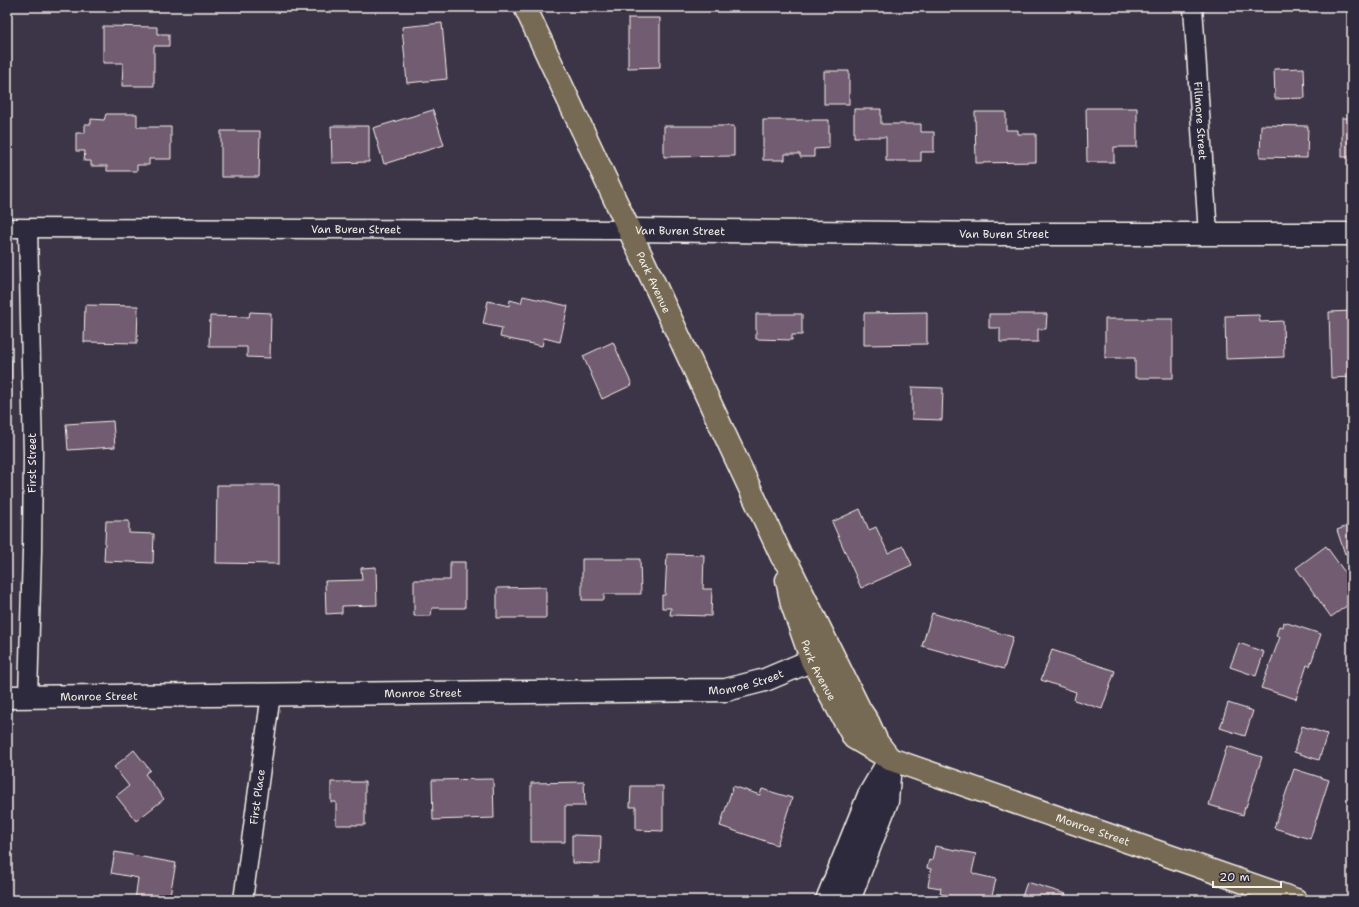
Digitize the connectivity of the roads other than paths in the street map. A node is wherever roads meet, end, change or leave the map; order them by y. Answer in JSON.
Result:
{"nodes":[{"id":1,"x":526,"y":7,"type":"edge"},
{"id":2,"x":1193,"y":7,"type":"edge"},
{"id":3,"x":7,"y":228,"type":"edge"},
{"id":4,"x":28,"y":229,"type":"junction"},
{"id":5,"x":628,"y":230,"type":"junction"},
{"id":6,"x":1208,"y":234,"type":"junction"},
{"id":7,"x":1352,"y":234,"type":"edge"},
{"id":8,"x":782,"y":558,"type":"junction"},
{"id":9,"x":832,"y":652,"type":"junction"},
{"id":10,"x":812,"y":661,"type":"junction"},
{"id":11,"x":271,"y":694,"type":"junction"},
{"id":12,"x":17,"y":697,"type":"edge"},
{"id":13,"x":890,"y":759,"type":"junction"},
{"id":14,"x":242,"y":900,"type":"edge"},
{"id":15,"x":828,"y":900,"type":"edge"},
{"id":16,"x":849,"y":900,"type":"edge"},
{"id":17,"x":1296,"y":900,"type":"edge"}],
"edges":[{"from":1,"to":5,"type":"main road","name":"Park Avenue"},
{"from":2,"to":6,"type":"street","name":"Fillmore Street"},
{"from":3,"to":4,"type":"street","name":"Van Buren Street"},
{"from":4,"to":5,"type":"street","name":"Van Buren Street"},
{"from":4,"to":12,"type":"street","name":"First Street"},
{"from":5,"to":6,"type":"street","name":"Van Buren Street"},
{"from":5,"to":8,"type":"main road","name":"Park Avenue"},
{"from":6,"to":7,"type":"street","name":"Van Buren Street"},
{"from":8,"to":9,"type":"main road","name":"Park Avenue"},
{"from":8,"to":10,"type":"main road","name":"Park Avenue"},
{"from":9,"to":10,"type":"street","name":"Monroe Street"},
{"from":9,"to":13,"type":"main road","name":"Park Avenue"},
{"from":10,"to":11,"type":"street","name":"Monroe Street"},
{"from":10,"to":13,"type":"main road","name":"Park Avenue"},
{"from":11,"to":12,"type":"street","name":"Monroe Street"},
{"from":11,"to":14,"type":"street","name":"First Place"},
{"from":13,"to":15,"type":"street"},
{"from":13,"to":16,"type":"street"},
{"from":13,"to":17,"type":"main road","name":"Monroe Street"}]}
